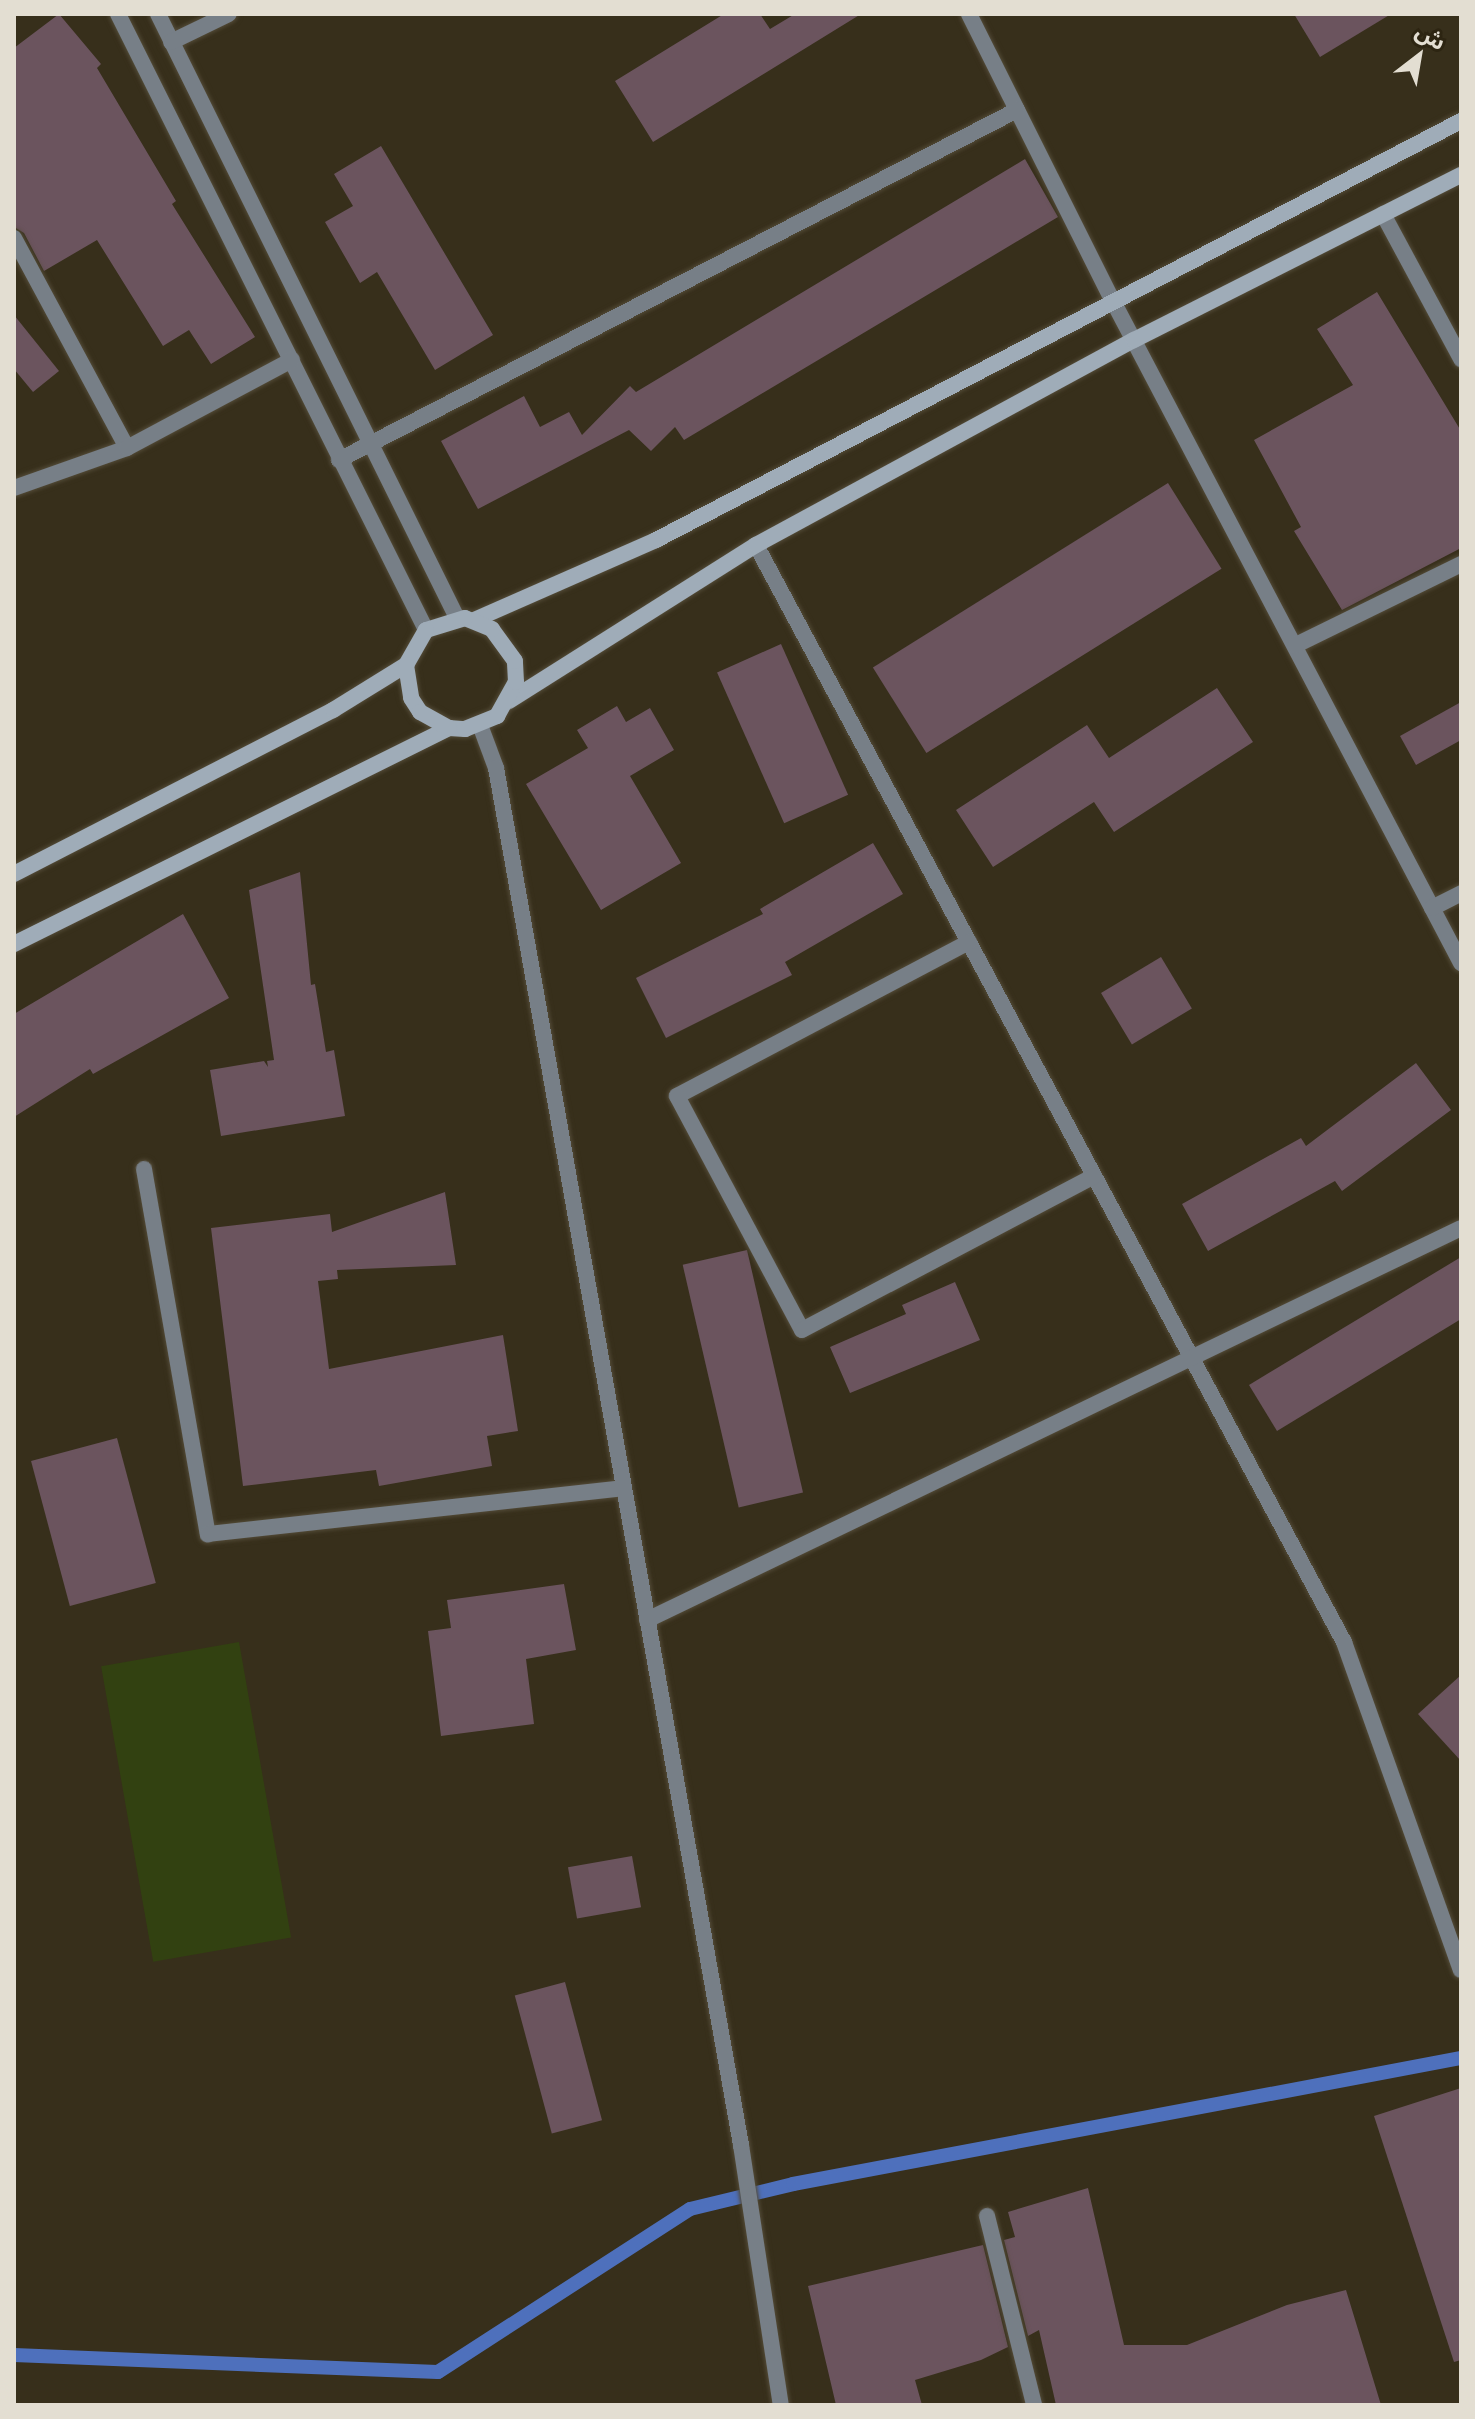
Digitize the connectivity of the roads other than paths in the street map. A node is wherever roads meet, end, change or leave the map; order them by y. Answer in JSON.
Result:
{"nodes":[{"id":1,"x":118,"y":14,"type":"edge"},
{"id":2,"x":158,"y":14,"type":"edge"},
{"id":3,"x":229,"y":14,"type":"edge"},
{"id":4,"x":969,"y":14,"type":"edge"},
{"id":5,"x":171,"y":42,"type":"junction"},
{"id":6,"x":1017,"y":110,"type":"junction"},
{"id":7,"x":1461,"y":121,"type":"edge"},
{"id":8,"x":1461,"y":175,"type":"edge"},
{"id":9,"x":1383,"y":214,"type":"junction"},
{"id":10,"x":14,"y":238,"type":"edge"},
{"id":11,"x":1114,"y":303,"type":"junction"},
{"id":12,"x":1134,"y":340,"type":"junction"},
{"id":13,"x":1461,"y":359,"type":"edge"},
{"id":14,"x":292,"y":360,"type":"junction"},
{"id":15,"x":368,"y":442,"type":"junction"},
{"id":16,"x":127,"y":448,"type":"junction"},
{"id":17,"x":339,"y":460,"type":"junction"},
{"id":18,"x":14,"y":488,"type":"edge"},
{"id":19,"x":756,"y":545,"type":"junction"},
{"id":20,"x":1461,"y":564,"type":"edge"},
{"id":21,"x":465,"y":619,"type":"junction"},
{"id":22,"x":426,"y":630,"type":"junction"},
{"id":23,"x":1296,"y":645,"type":"junction"},
{"id":24,"x":406,"y":665,"type":"junction"},
{"id":25,"x":509,"y":701,"type":"junction"},
{"id":26,"x":480,"y":725,"type":"junction"},
{"id":27,"x":449,"y":728,"type":"junction"},
{"id":28,"x":14,"y":874,"type":"edge"},
{"id":29,"x":1461,"y":893,"type":"edge"},
{"id":30,"x":1432,"y":908,"type":"junction"},
{"id":31,"x":969,"y":942,"type":"junction"},
{"id":32,"x":14,"y":944,"type":"edge"},
{"id":33,"x":1461,"y":963,"type":"edge"},
{"id":34,"x":144,"y":1169,"type":"dead end"},
{"id":35,"x":1094,"y":1176,"type":"junction"},
{"id":36,"x":1461,"y":1228,"type":"edge"},
{"id":37,"x":1192,"y":1358,"type":"junction"},
{"id":38,"x":623,"y":1488,"type":"junction"},
{"id":39,"x":647,"y":1620,"type":"junction"},
{"id":40,"x":1461,"y":1970,"type":"edge"},
{"id":41,"x":987,"y":2216,"type":"dead end"},
{"id":42,"x":781,"y":2405,"type":"edge"},
{"id":43,"x":1034,"y":2405,"type":"edge"}],
"edges":[{"from":1,"to":14,"type":"street"},
{"from":2,"to":5,"type":"street"},
{"from":3,"to":5,"type":"street"},
{"from":4,"to":6,"type":"street"},
{"from":5,"to":15,"type":"street"},
{"from":6,"to":11,"type":"street"},
{"from":6,"to":15,"type":"street"},
{"from":7,"to":11,"type":"main road"},
{"from":8,"to":9,"type":"main road"},
{"from":9,"to":12,"type":"main road"},
{"from":9,"to":13,"type":"street"},
{"from":10,"to":16,"type":"street"},
{"from":11,"to":12,"type":"street"},
{"from":11,"to":21,"type":"main road"},
{"from":12,"to":19,"type":"main road"},
{"from":12,"to":23,"type":"street"},
{"from":14,"to":16,"type":"street"},
{"from":14,"to":17,"type":"street"},
{"from":15,"to":17,"type":"street"},
{"from":15,"to":21,"type":"street"},
{"from":16,"to":18,"type":"street"},
{"from":17,"to":22,"type":"street"},
{"from":19,"to":25,"type":"main road"},
{"from":19,"to":31,"type":"street"},
{"from":20,"to":23,"type":"street"},
{"from":21,"to":22,"type":"main road"},
{"from":21,"to":25,"type":"main road"},
{"from":22,"to":24,"type":"main road"},
{"from":23,"to":30,"type":"street"},
{"from":24,"to":27,"type":"main road"},
{"from":24,"to":28,"type":"main road"},
{"from":25,"to":26,"type":"main road"},
{"from":26,"to":27,"type":"main road"},
{"from":26,"to":38,"type":"street"},
{"from":27,"to":32,"type":"main road"},
{"from":29,"to":30,"type":"street"},
{"from":30,"to":33,"type":"street"},
{"from":31,"to":35,"type":"street"},
{"from":31,"to":35,"type":"street"},
{"from":34,"to":38,"type":"street"},
{"from":35,"to":37,"type":"street"},
{"from":36,"to":37,"type":"street"},
{"from":37,"to":39,"type":"street"},
{"from":37,"to":40,"type":"street"},
{"from":38,"to":39,"type":"street"},
{"from":39,"to":42,"type":"street"},
{"from":41,"to":43,"type":"street"}]}
